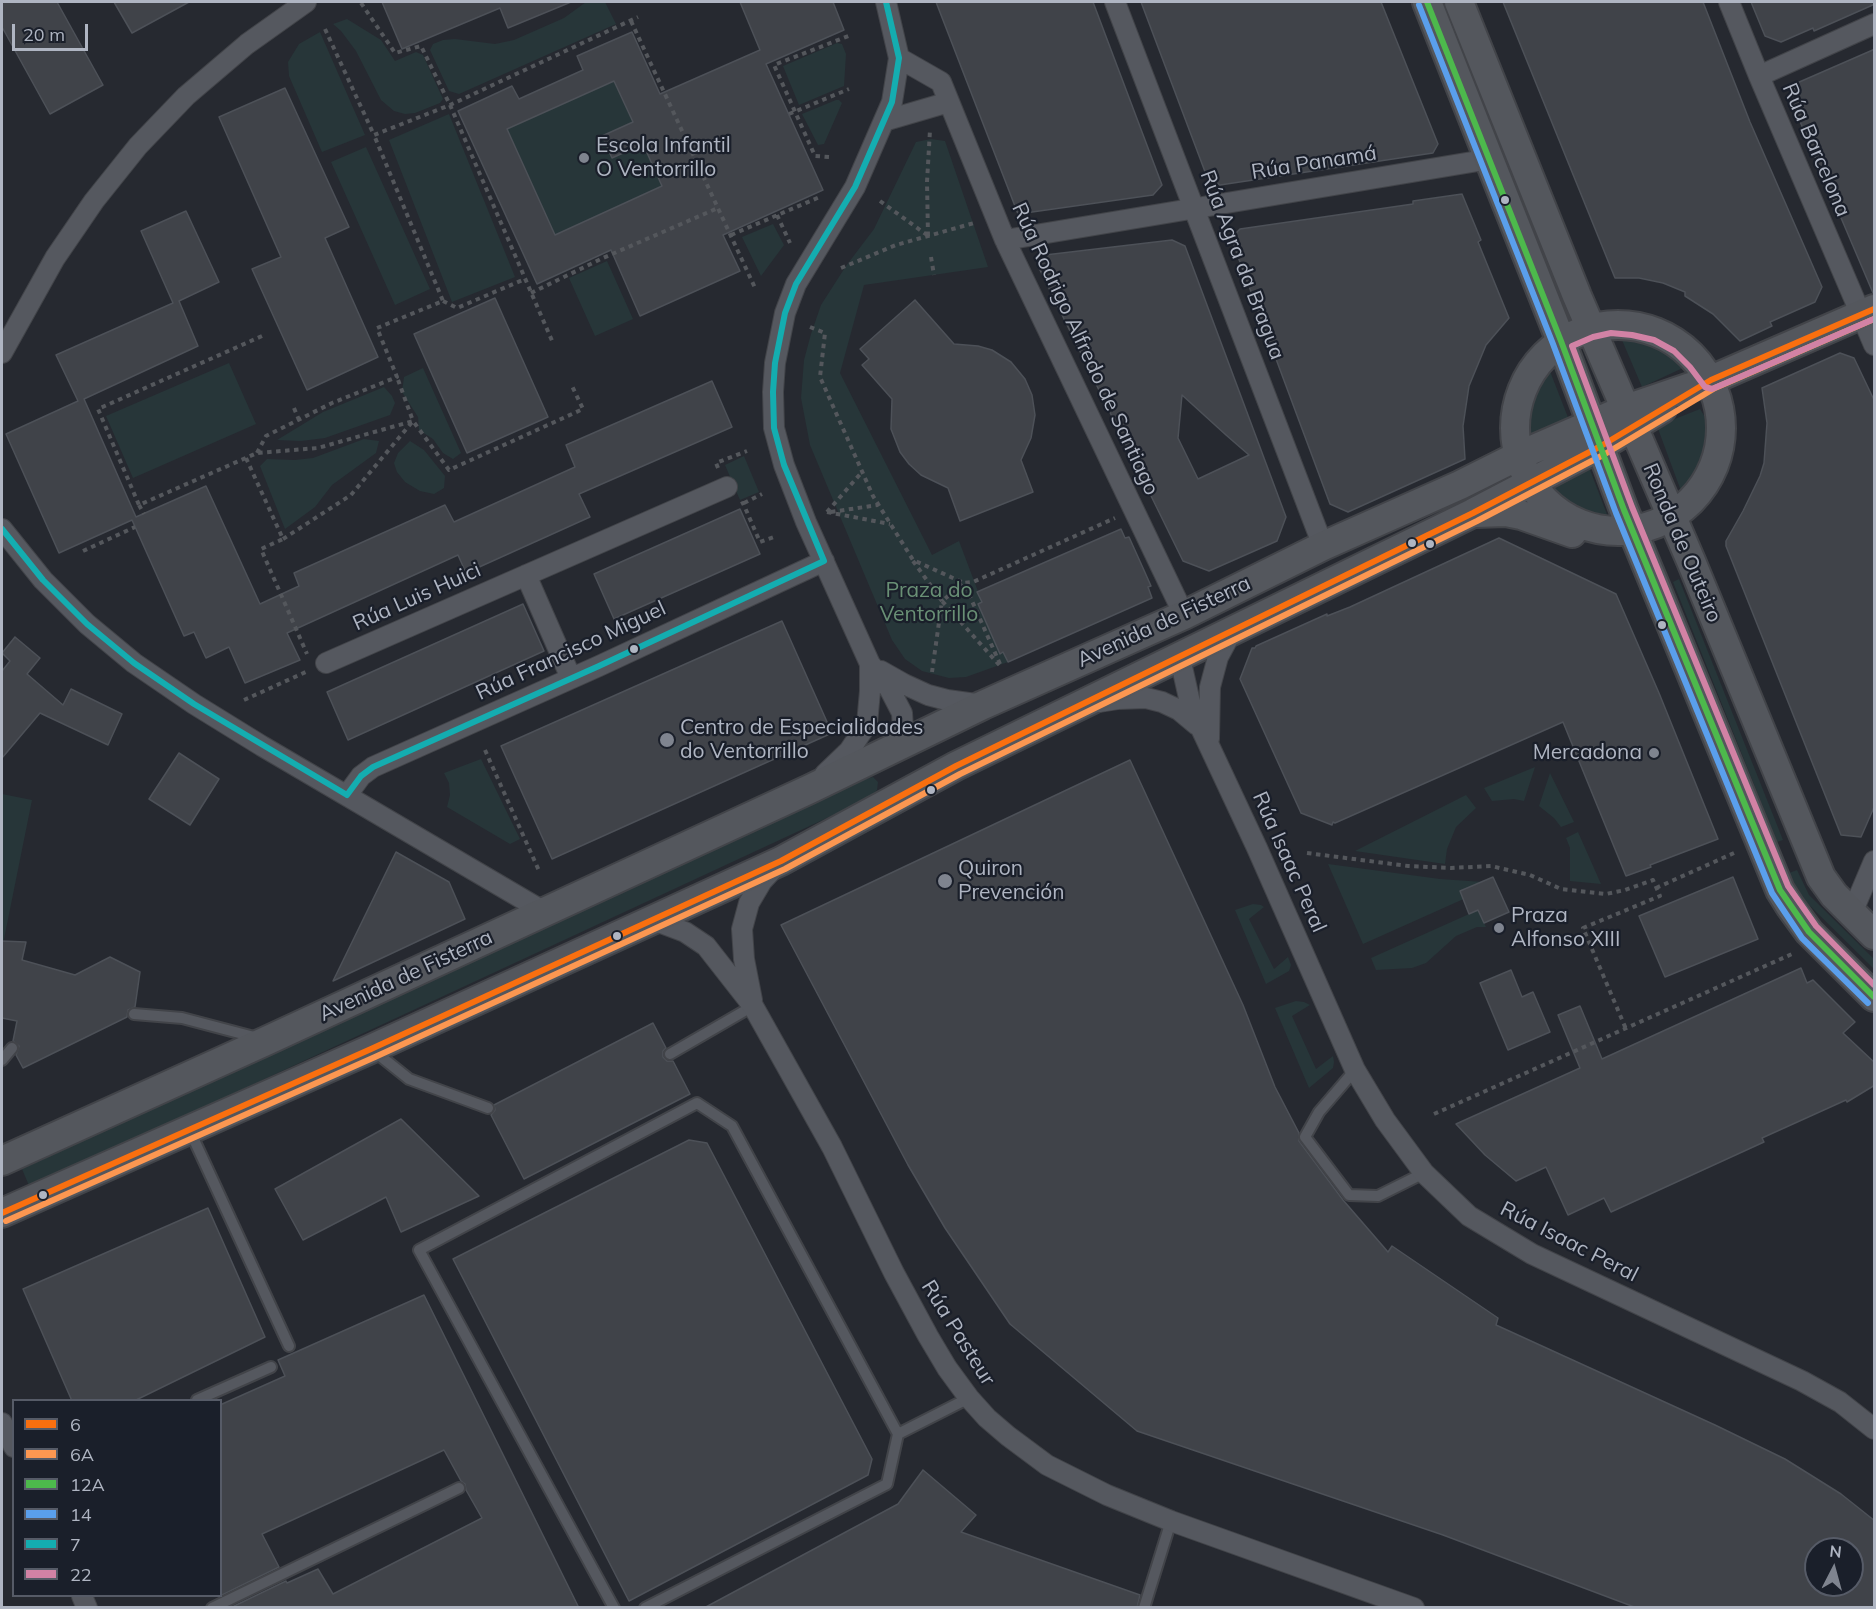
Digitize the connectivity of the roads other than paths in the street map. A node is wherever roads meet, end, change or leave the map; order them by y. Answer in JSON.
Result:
{"nodes":[{"id":1,"x":306,"y":2,"type":"edge"},
{"id":2,"x":886,"y":2,"type":"edge"},
{"id":3,"x":1115,"y":2,"type":"edge"},
{"id":4,"x":1426,"y":2,"type":"edge"},
{"id":5,"x":1459,"y":2,"type":"edge"},
{"id":6,"x":1729,"y":2,"type":"edge"},
{"id":7,"x":1875,"y":24,"type":"edge"},
{"id":8,"x":899,"y":58,"type":"junction"},
{"id":9,"x":1759,"y":76,"type":"junction"},
{"id":10,"x":949,"y":102,"type":"junction"},
{"id":11,"x":884,"y":121,"type":"junction"},
{"id":12,"x":1490,"y":159,"type":"junction"},
{"id":13,"x":1194,"y":208,"type":"junction"},
{"id":14,"x":1005,"y":240,"type":"junction"},
{"id":15,"x":1868,"y":312,"type":"edge"},
{"id":16,"x":1590,"y":328,"type":"junction"},
{"id":17,"x":1561,"y":341,"type":"junction"},
{"id":18,"x":1875,"y":345,"type":"edge"},
{"id":19,"x":2,"y":353,"type":"edge"},
{"id":20,"x":1711,"y":380,"type":"junction"},
{"id":21,"x":1629,"y":418,"type":"junction"},
{"id":22,"x":1596,"y":435,"type":"junction"},
{"id":23,"x":1518,"y":456,"type":"junction"},
{"id":24,"x":1529,"y":483,"type":"junction"},
{"id":25,"x":726,"y":488,"type":"dead end"},
{"id":26,"x":1473,"y":513,"type":"junction"},
{"id":27,"x":1671,"y":517,"type":"junction"},
{"id":28,"x":2,"y":528,"type":"edge"},
{"id":29,"x":1633,"y":530,"type":"junction"},
{"id":30,"x":1323,"y":546,"type":"junction"},
{"id":31,"x":1644,"y":557,"type":"junction"},
{"id":32,"x":824,"y":561,"type":"junction"},
{"id":33,"x":526,"y":575,"type":"junction"},
{"id":34,"x":1184,"y":615,"type":"junction"},
{"id":35,"x":1232,"y":632,"type":"junction"},
{"id":36,"x":1180,"y":658,"type":"junction"},
{"id":37,"x":870,"y":664,"type":"junction"},
{"id":38,"x":320,"y":666,"type":"road end"},
{"id":39,"x":571,"y":678,"type":"junction"},
{"id":40,"x":982,"y":705,"type":"junction"},
{"id":41,"x":1081,"y":705,"type":"junction"},
{"id":42,"x":1209,"y":742,"type":"junction"},
{"id":43,"x":904,"y":744,"type":"junction"},
{"id":44,"x":810,"y":789,"type":"junction"},
{"id":45,"x":347,"y":795,"type":"junction"},
{"id":46,"x":857,"y":819,"type":"junction"},
{"id":47,"x":781,"y":861,"type":"junction"},
{"id":48,"x":1875,"y":861,"type":"edge"},
{"id":49,"x":543,"y":912,"type":"junction"},
{"id":50,"x":1852,"y":913,"type":"junction"},
{"id":51,"x":653,"y":920,"type":"junction"},
{"id":52,"x":1875,"y":935,"type":"edge"},
{"id":53,"x":1875,"y":997,"type":"edge"},
{"id":54,"x":753,"y":1006,"type":"junction"},
{"id":55,"x":134,"y":1014,"type":"dead end"},
{"id":56,"x":266,"y":1041,"type":"junction"},
{"id":57,"x":12,"y":1048,"type":"dead end"},
{"id":58,"x":371,"y":1049,"type":"junction"},
{"id":59,"x":670,"y":1054,"type":"dead end"},
{"id":60,"x":2,"y":1060,"type":"edge"},
{"id":61,"x":1355,"y":1070,"type":"junction"},
{"id":62,"x":488,"y":1108,"type":"dead end"},
{"id":63,"x":190,"y":1130,"type":"junction"},
{"id":64,"x":2,"y":1161,"type":"edge"},
{"id":65,"x":1424,"y":1173,"type":"junction"},
{"id":66,"x":2,"y":1213,"type":"edge"},
{"id":67,"x":289,"y":1346,"type":"dead end"},
{"id":68,"x":271,"y":1367,"type":"dead end"},
{"id":69,"x":969,"y":1398,"type":"junction"},
{"id":70,"x":201,"y":1399,"type":"edge"},
{"id":71,"x":2,"y":1423,"type":"edge"},
{"id":72,"x":1875,"y":1429,"type":"edge"},
{"id":73,"x":898,"y":1434,"type":"junction"},
{"id":74,"x":12,"y":1443,"type":"edge"},
{"id":75,"x":459,"y":1488,"type":"dead end"},
{"id":76,"x":1171,"y":1521,"type":"junction"},
{"id":77,"x":1383,"y":1602,"type":"edge"},
{"id":78,"x":212,"y":1608,"type":"edge"},
{"id":79,"x":614,"y":1608,"type":"edge"},
{"id":80,"x":645,"y":1608,"type":"edge"},
{"id":81,"x":1144,"y":1608,"type":"edge"},
{"id":82,"x":1414,"y":1608,"type":"edge"}],
"edges":[{"from":1,"to":19,"type":"street"},
{"from":2,"to":8,"type":"street"},
{"from":3,"to":13,"type":"street","name":"Rúa Agra da Bragua"},
{"from":4,"to":12,"type":"main road","name":"Ronda de Outeiro"},
{"from":5,"to":16,"type":"main road","name":"Ronda de Outeiro"},
{"from":6,"to":9,"type":"street","name":"Rúa Barcelona"},
{"from":7,"to":9,"type":"street"},
{"from":8,"to":10,"type":"street","name":"Rúa Rodrigo Alfredo de Santiago"},
{"from":8,"to":11,"type":"street"},
{"from":9,"to":15,"type":"street","name":"Rúa Barcelona"},
{"from":10,"to":11,"type":"street"},
{"from":10,"to":14,"type":"street","name":"Rúa Rodrigo Alfredo de Santiago"},
{"from":11,"to":32,"type":"street"},
{"from":12,"to":13,"type":"street","name":"Rúa Panamá"},
{"from":12,"to":17,"type":"main road","name":"Ronda de Outeiro"},
{"from":13,"to":14,"type":"street","name":"Rúa Panamá"},
{"from":13,"to":30,"type":"street","name":"Rúa Agra da Bragua"},
{"from":14,"to":34,"type":"street","name":"Rúa Rodrigo Alfredo de Santiago"},
{"from":15,"to":18,"type":"street","name":"Rúa Barcelona"},
{"from":15,"to":20,"type":"main road","name":"Avenida de Fisterra"},
{"from":16,"to":17,"type":"main road"},
{"from":16,"to":20,"type":"main road"},
{"from":16,"to":21,"type":"main road","name":"Ronda de Outeiro"},
{"from":17,"to":22,"type":"main road","name":"Ronda de Outeiro"},
{"from":17,"to":23,"type":"main road"},
{"from":20,"to":21,"type":"main road","name":"Avenida de Fisterra"},
{"from":20,"to":27,"type":"main road"},
{"from":21,"to":22,"type":"main road","name":"Avenida de Fisterra"},
{"from":21,"to":27,"type":"main road","name":"Ronda de Outeiro"},
{"from":22,"to":23,"type":"main road","name":"Avenida de Fisterra"},
{"from":22,"to":24,"type":"main road","name":"Avenida de Fisterra"},
{"from":22,"to":29,"type":"main road","name":"Ronda de Outeiro"},
{"from":23,"to":24,"type":"main road"},
{"from":23,"to":30,"type":"main road","name":"Avenida de Fisterra"},
{"from":24,"to":26,"type":"main road","name":"Avenida de Fisterra"},
{"from":24,"to":29,"type":"main road"},
{"from":25,"to":33,"type":"street","name":"Rúa Luis Huici"},
{"from":26,"to":31,"type":"main road"},
{"from":26,"to":35,"type":"main road","name":"Avenida de Fisterra"},
{"from":27,"to":29,"type":"main road"},
{"from":27,"to":50,"type":"main road","name":"Ronda de Outeiro"},
{"from":28,"to":45,"type":"street"},
{"from":29,"to":31,"type":"main road","name":"Ronda de Outeiro"},
{"from":30,"to":34,"type":"main road","name":"Avenida de Fisterra"},
{"from":30,"to":36,"type":"main road"},
{"from":31,"to":53,"type":"main road","name":"Ronda de Outeiro"},
{"from":32,"to":37,"type":"street"},
{"from":32,"to":39,"type":"street","name":"Rúa Francisco Miguel"},
{"from":33,"to":38,"type":"street","name":"Rúa Luis Huici"},
{"from":33,"to":39,"type":"street"},
{"from":34,"to":40,"type":"main road","name":"Avenida de Fisterra"},
{"from":35,"to":36,"type":"main road","name":"Avenida de Fisterra"},
{"from":35,"to":42,"type":"street","name":"Avenida de Fisterra"},
{"from":36,"to":41,"type":"main road","name":"Avenida de Fisterra"},
{"from":36,"to":42,"type":"street","name":"Rúa Isaac Peral"},
{"from":37,"to":40,"type":"street"},
{"from":37,"to":43,"type":"street"},
{"from":37,"to":44,"type":"street","name":"Avenida de Fisterra"},
{"from":39,"to":45,"type":"street","name":"Rúa Francisco Miguel"},
{"from":40,"to":43,"type":"main road","name":"Avenida de Fisterra"},
{"from":41,"to":42,"type":"street","name":"Rúa Isaac Peral"},
{"from":41,"to":46,"type":"main road","name":"Avenida de Fisterra"},
{"from":42,"to":61,"type":"street","name":"Rúa Isaac Peral"},
{"from":43,"to":44,"type":"main road","name":"Avenida de Fisterra"},
{"from":43,"to":46,"type":"main road"},
{"from":44,"to":49,"type":"main road","name":"Avenida de Fisterra"},
{"from":45,"to":49,"type":"street"},
{"from":46,"to":47,"type":"main road","name":"Avenida de Fisterra"},
{"from":47,"to":51,"type":"main road","name":"Avenida de Fisterra"},
{"from":47,"to":54,"type":"street","name":"Avenida de Fisterra"},
{"from":48,"to":50,"type":"street"},
{"from":49,"to":56,"type":"main road","name":"Avenida de Fisterra"},
{"from":50,"to":52,"type":"main road","name":"Ronda de Outeiro"},
{"from":51,"to":54,"type":"street","name":"Rúa Pasteur"},
{"from":51,"to":58,"type":"main road","name":"Avenida de Fisterra"},
{"from":54,"to":59,"type":"lane"},
{"from":54,"to":69,"type":"street","name":"Rúa Pasteur"},
{"from":55,"to":56,"type":"lane"},
{"from":56,"to":64,"type":"main road","name":"Avenida de Fisterra"},
{"from":57,"to":60,"type":"lane"},
{"from":58,"to":62,"type":"lane"},
{"from":58,"to":63,"type":"main road","name":"Avenida de Fisterra"},
{"from":61,"to":65,"type":"street","name":"Rúa Isaac Peral"},
{"from":61,"to":65,"type":"lane"},
{"from":63,"to":66,"type":"main road","name":"Avenida de Fisterra"},
{"from":63,"to":67,"type":"lane"},
{"from":65,"to":72,"type":"street","name":"Rúa Isaac Peral"},
{"from":68,"to":70,"type":"lane"},
{"from":69,"to":73,"type":"lane"},
{"from":69,"to":76,"type":"street","name":"Rúa Pasteur"},
{"from":71,"to":74,"type":"street"},
{"from":73,"to":79,"type":"lane"},
{"from":73,"to":80,"type":"lane"},
{"from":75,"to":78,"type":"lane"},
{"from":76,"to":77,"type":"street","name":"Rúa Pasteur"},
{"from":76,"to":81,"type":"lane"},
{"from":77,"to":82,"type":"street","name":"Rúa Pasteur"}]}
